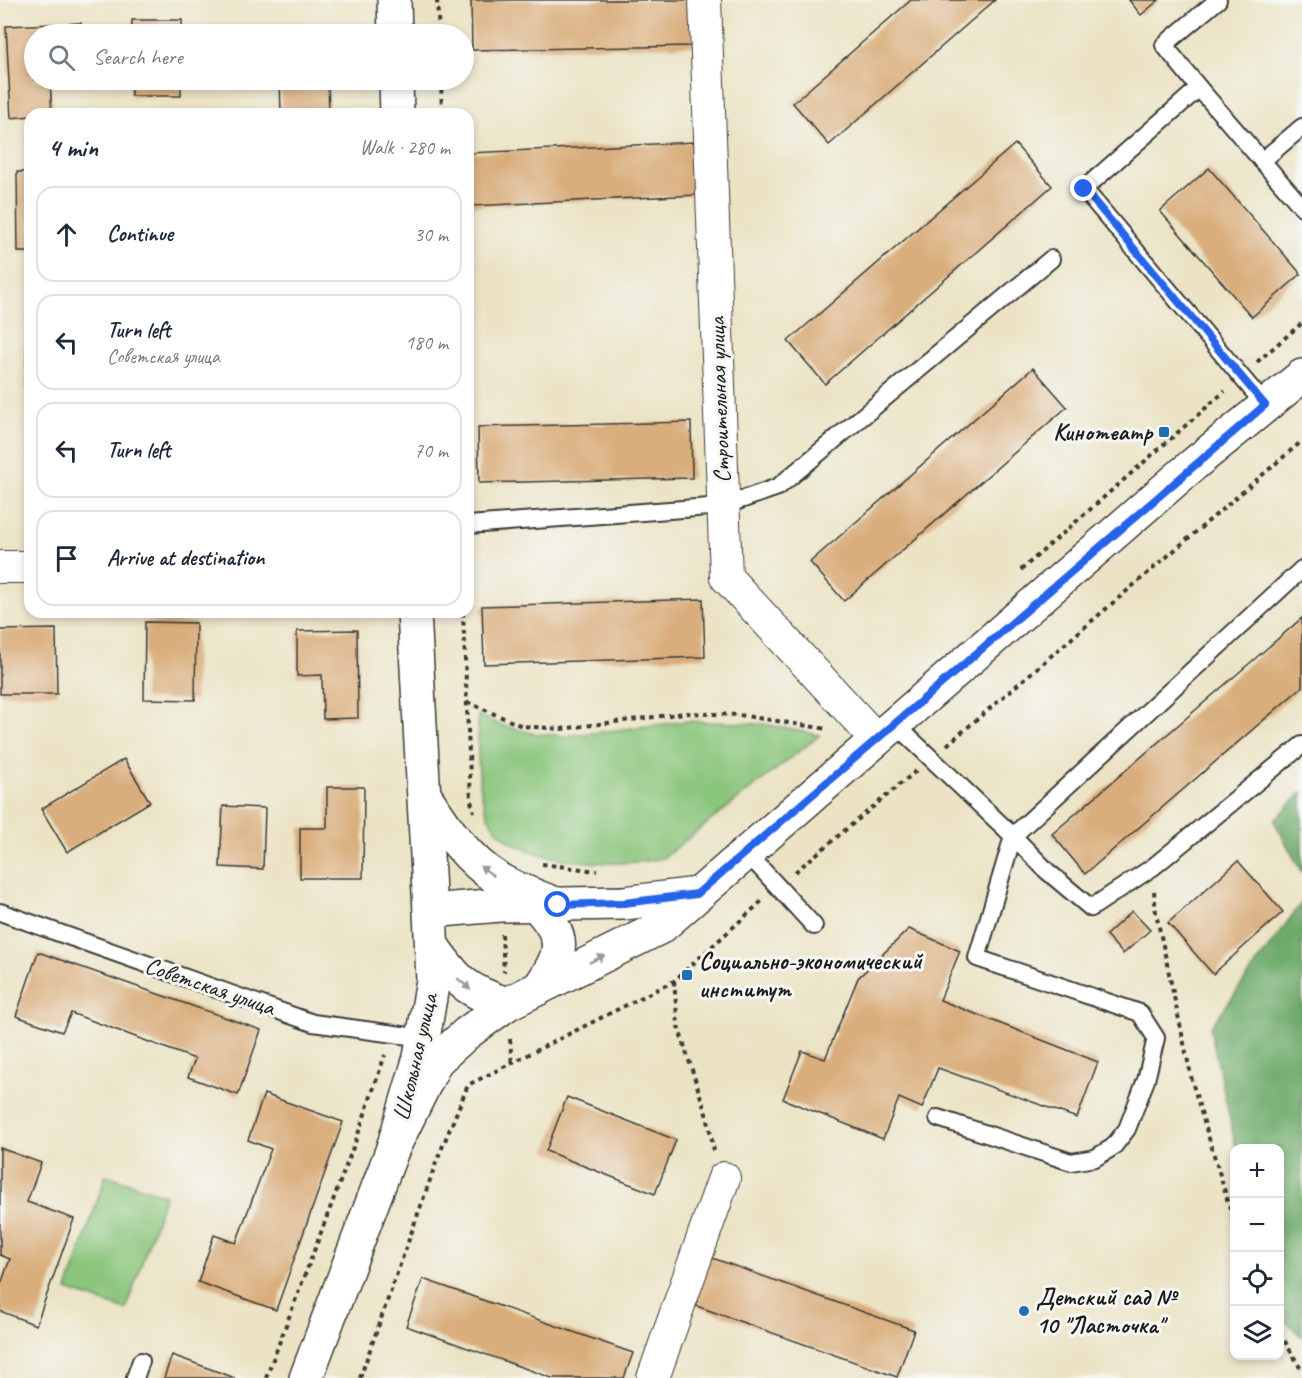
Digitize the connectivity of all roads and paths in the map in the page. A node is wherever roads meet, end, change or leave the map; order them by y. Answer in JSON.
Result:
{"nodes":[{"id":1,"x":394,"y":0,"type":"edge"},
{"id":2,"x":437,"y":0,"type":"edge"},
{"id":3,"x":705,"y":0,"type":"edge"},
{"id":4,"x":1218,"y":0,"type":"edge"},
{"id":5,"x":395,"y":24,"type":"edge"},
{"id":6,"x":438,"y":24,"type":"edge"},
{"id":7,"x":1199,"y":88,"type":"junction"},
{"id":8,"x":397,"y":90,"type":"edge"},
{"id":9,"x":441,"y":90,"type":"edge"},
{"id":10,"x":398,"y":108,"type":"edge"},
{"id":11,"x":442,"y":108,"type":"edge"},
{"id":12,"x":1302,"y":127,"type":"edge"},
{"id":13,"x":1262,"y":161,"type":"junction"},
{"id":14,"x":1302,"y":207,"type":"edge"},
{"id":15,"x":1051,"y":258,"type":"dead end"},
{"id":16,"x":1302,"y":376,"type":"edge"},
{"id":17,"x":1265,"y":405,"type":"junction"},
{"id":18,"x":1302,"y":441,"type":"edge"},
{"id":19,"x":723,"y":506,"type":"junction"},
{"id":20,"x":474,"y":525,"type":"edge"},
{"id":21,"x":0,"y":567,"type":"edge"},
{"id":22,"x":24,"y":567,"type":"edge"},
{"id":23,"x":1302,"y":569,"type":"edge"},
{"id":24,"x":414,"y":618,"type":"edge"},
{"id":25,"x":466,"y":702,"type":"dead end"},
{"id":26,"x":830,"y":730,"type":"dead end"},
{"id":27,"x":886,"y":732,"type":"junction"},
{"id":28,"x":1302,"y":745,"type":"edge"},
{"id":29,"x":932,"y":758,"type":"junction"},
{"id":30,"x":424,"y":794,"type":"junction"},
{"id":31,"x":1013,"y":836,"type":"junction"},
{"id":32,"x":747,"y":853,"type":"junction"},
{"id":33,"x":1153,"y":867,"type":"junction"},
{"id":34,"x":778,"y":886,"type":"junction"},
{"id":35,"x":697,"y":894,"type":"junction"},
{"id":36,"x":500,"y":905,"type":"junction"},
{"id":37,"x":547,"y":905,"type":"junction"},
{"id":38,"x":429,"y":911,"type":"junction"},
{"id":39,"x":0,"y":912,"type":"edge"},
{"id":40,"x":814,"y":926,"type":"dead end"},
{"id":41,"x":433,"y":947,"type":"junction"},
{"id":42,"x":674,"y":981,"type":"junction"},
{"id":43,"x":539,"y":988,"type":"junction"},
{"id":44,"x":507,"y":1004,"type":"junction"},
{"id":45,"x":409,"y":1036,"type":"junction"},
{"id":46,"x":512,"y":1065,"type":"junction"},
{"id":47,"x":938,"y":1118,"type":"dead end"},
{"id":48,"x":393,"y":1148,"type":"junction"},
{"id":49,"x":724,"y":1178,"type":"joint"},
{"id":50,"x":1230,"y":1208,"type":"edge"},
{"id":51,"x":1284,"y":1340,"type":"edge"},
{"id":52,"x":141,"y":1361,"type":"dead end"},
{"id":53,"x":1302,"y":1371,"type":"edge"},
{"id":54,"x":135,"y":1378,"type":"edge"},
{"id":55,"x":266,"y":1378,"type":"edge"},
{"id":56,"x":306,"y":1378,"type":"edge"},
{"id":57,"x":360,"y":1378,"type":"edge"},
{"id":58,"x":653,"y":1378,"type":"edge"}],
"edges":[{"from":1,"to":5,"type":"main road"},
{"from":2,"to":6,"type":"path"},
{"from":3,"to":19,"type":"street","name":"Строительная улица"},
{"from":4,"to":7,"type":"lane"},
{"from":7,"to":13,"type":"lane"},
{"from":7,"to":17,"type":"lane"},
{"from":8,"to":10,"type":"main road"},
{"from":9,"to":11,"type":"path"},
{"from":12,"to":13,"type":"lane"},
{"from":13,"to":14,"type":"lane"},
{"from":15,"to":19,"type":"lane"},
{"from":16,"to":17,"type":"main road"},
{"from":17,"to":27,"type":"main road"},
{"from":18,"to":29,"type":"path"},
{"from":19,"to":20,"type":"lane"},
{"from":19,"to":27,"type":"street","name":"Строительная улица"},
{"from":21,"to":22,"type":"street"},
{"from":23,"to":31,"type":"lane"},
{"from":24,"to":30,"type":"main road","name":"Школьная улица"},
{"from":25,"to":26,"type":"path"},
{"from":27,"to":29,"type":"lane"},
{"from":27,"to":32,"type":"main road"},
{"from":28,"to":33,"type":"lane"},
{"from":29,"to":31,"type":"lane"},
{"from":29,"to":34,"type":"path"},
{"from":37,"to":30,"type":"main road","one_way":true},
{"from":30,"to":38,"type":"main road","name":"Школьная улица"},
{"from":31,"to":33,"type":"lane"},
{"from":31,"to":47,"type":"lane"},
{"from":32,"to":34,"type":"lane"},
{"from":32,"to":35,"type":"main road"},
{"from":33,"to":50,"type":"path"},
{"from":34,"to":40,"type":"lane"},
{"from":34,"to":42,"type":"path"},
{"from":35,"to":37,"type":"main road"},
{"from":43,"to":35,"type":"main road","one_way":true},
{"from":36,"to":37,"type":"main road"},
{"from":36,"to":38,"type":"main road"},
{"from":36,"to":44,"type":"path"},
{"from":37,"to":43,"type":"main road"},
{"from":38,"to":41,"type":"main road","name":"Школьная улица"},
{"from":39,"to":45,"type":"lane","name":"Советская улица"},
{"from":41,"to":44,"type":"main road","one_way":true},
{"from":41,"to":45,"type":"main road","name":"Школьная улица"},
{"from":42,"to":46,"type":"path"},
{"from":42,"to":49,"type":"path"},
{"from":43,"to":44,"type":"main road"},
{"from":44,"to":46,"type":"path"},
{"from":44,"to":48,"type":"main road"},
{"from":45,"to":48,"type":"main road","name":"Школьная улица"},
{"from":45,"to":55,"type":"path"},
{"from":46,"to":57,"type":"path"},
{"from":48,"to":56,"type":"main road","name":"Школьная улица"},
{"from":49,"to":58,"type":"street"},
{"from":51,"to":53,"type":"path"},
{"from":52,"to":54,"type":"lane"}]}
